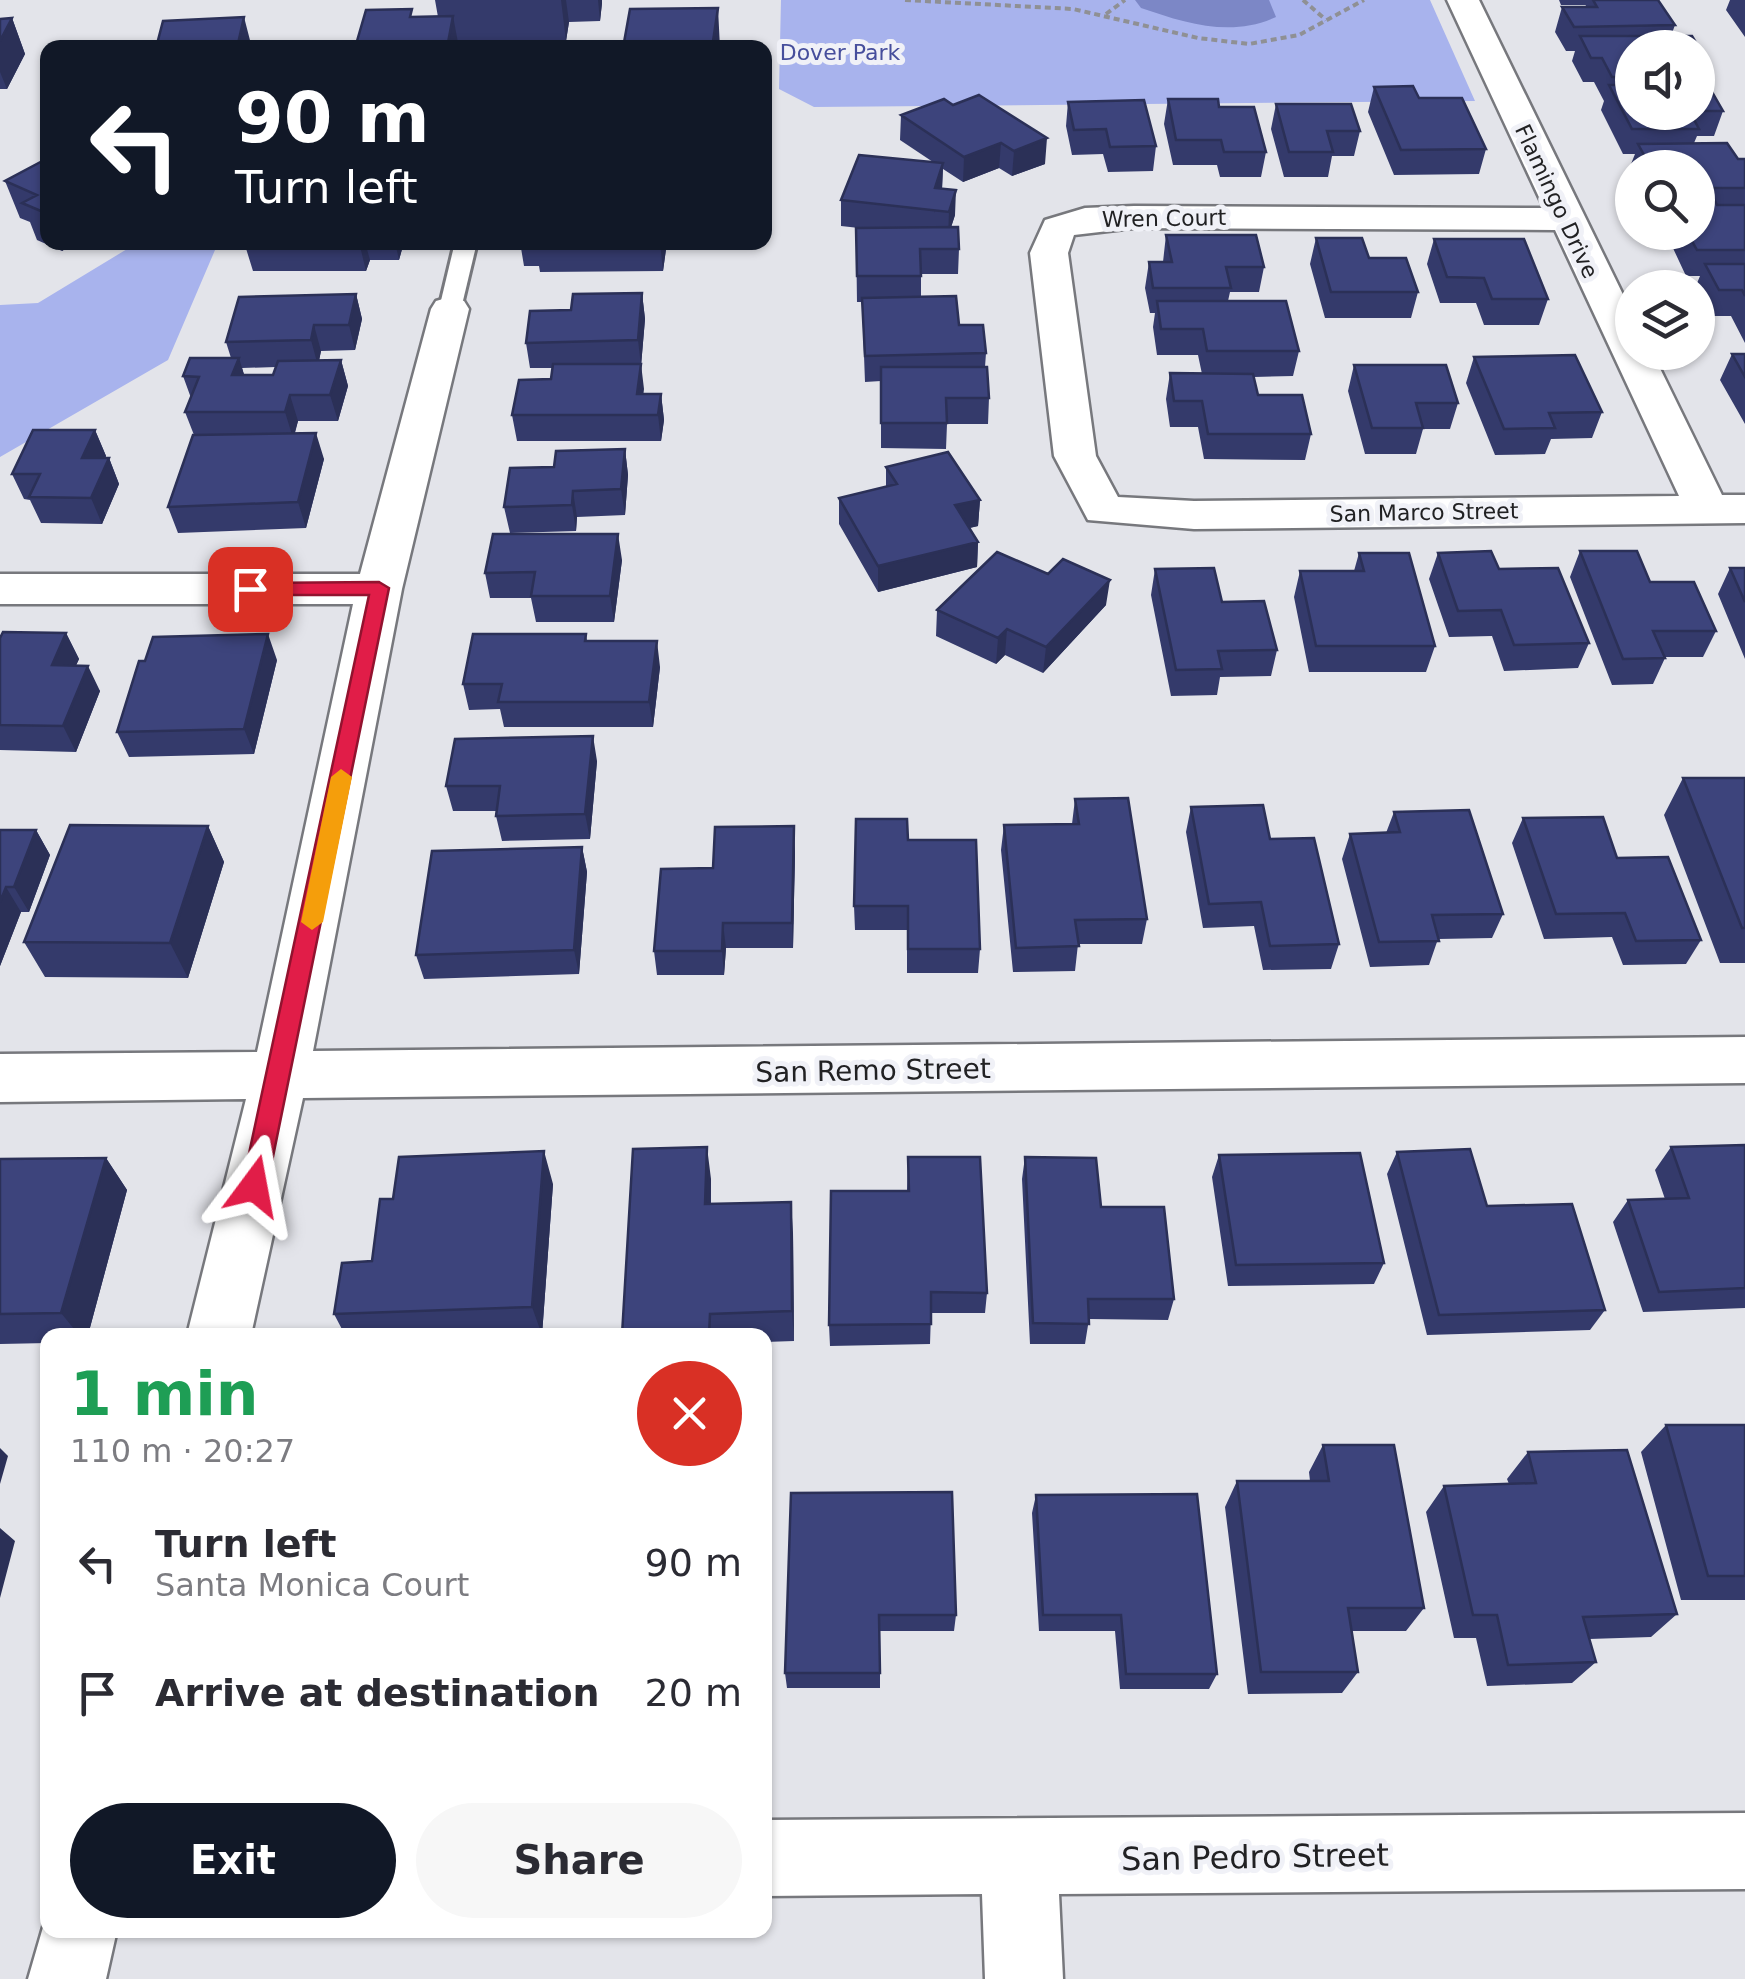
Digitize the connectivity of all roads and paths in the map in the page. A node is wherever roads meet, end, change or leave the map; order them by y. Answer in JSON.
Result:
{"nodes":[{"id":1,"x":905,"y":0,"type":"edge"},
{"id":2,"x":1125,"y":0,"type":"edge"},
{"id":3,"x":1303,"y":0,"type":"edge"},
{"id":4,"x":1364,"y":0,"type":"edge"},
{"id":5,"x":1462,"y":0,"type":"edge"},
{"id":6,"x":1040,"y":3,"type":"edge"},
{"id":7,"x":1106,"y":14,"type":"junction"},
{"id":8,"x":1327,"y":20,"type":"junction"},
{"id":9,"x":1564,"y":219,"type":"junction"},
{"id":10,"x":464,"y":250,"type":"edge"},
{"id":11,"x":450,"y":309,"type":"joint"},
{"id":12,"x":1726,"y":509,"type":"edge"},
{"id":13,"x":1103,"y":510,"type":"joint"},
{"id":14,"x":379,"y":588,"type":"junction"},
{"id":15,"x":0,"y":589,"type":"edge"},
{"id":16,"x":1745,"y":1060,"type":"edge"},
{"id":17,"x":280,"y":1076,"type":"junction"},
{"id":18,"x":0,"y":1078,"type":"edge"},
{"id":19,"x":221,"y":1328,"type":"edge"},
{"id":20,"x":1745,"y":1851,"type":"edge"},
{"id":21,"x":772,"y":1858,"type":"edge"},
{"id":22,"x":1020,"y":1860,"type":"junction"},
{"id":23,"x":76,"y":1938,"type":"edge"},
{"id":24,"x":66,"y":1979,"type":"edge"},
{"id":25,"x":1024,"y":1979,"type":"edge"}],
"edges":[{"from":1,"to":6,"type":"path"},
{"from":2,"to":7,"type":"path"},
{"from":3,"to":8,"type":"path"},
{"from":4,"to":8,"type":"path"},
{"from":5,"to":9,"type":"street","name":"Flamingo Drive"},
{"from":6,"to":7,"type":"path"},
{"from":7,"to":8,"type":"path"},
{"from":9,"to":12,"type":"street","name":"Flamingo Drive"},
{"from":9,"to":13,"type":"street","name":"Wren Court"},
{"from":10,"to":11,"type":"lane"},
{"from":11,"to":14,"type":"street"},
{"from":12,"to":13,"type":"street","name":"San Marco Street"},
{"from":14,"to":15,"type":"street"},
{"from":14,"to":17,"type":"street"},
{"from":16,"to":17,"type":"street","name":"San Remo Street"},
{"from":17,"to":18,"type":"street","name":"San Remo Street"},
{"from":17,"to":19,"type":"street"},
{"from":20,"to":22,"type":"street","name":"San Pedro Street"},
{"from":21,"to":22,"type":"street","name":"San Pedro Street"},
{"from":22,"to":25,"type":"street"},
{"from":23,"to":24,"type":"street"}]}
